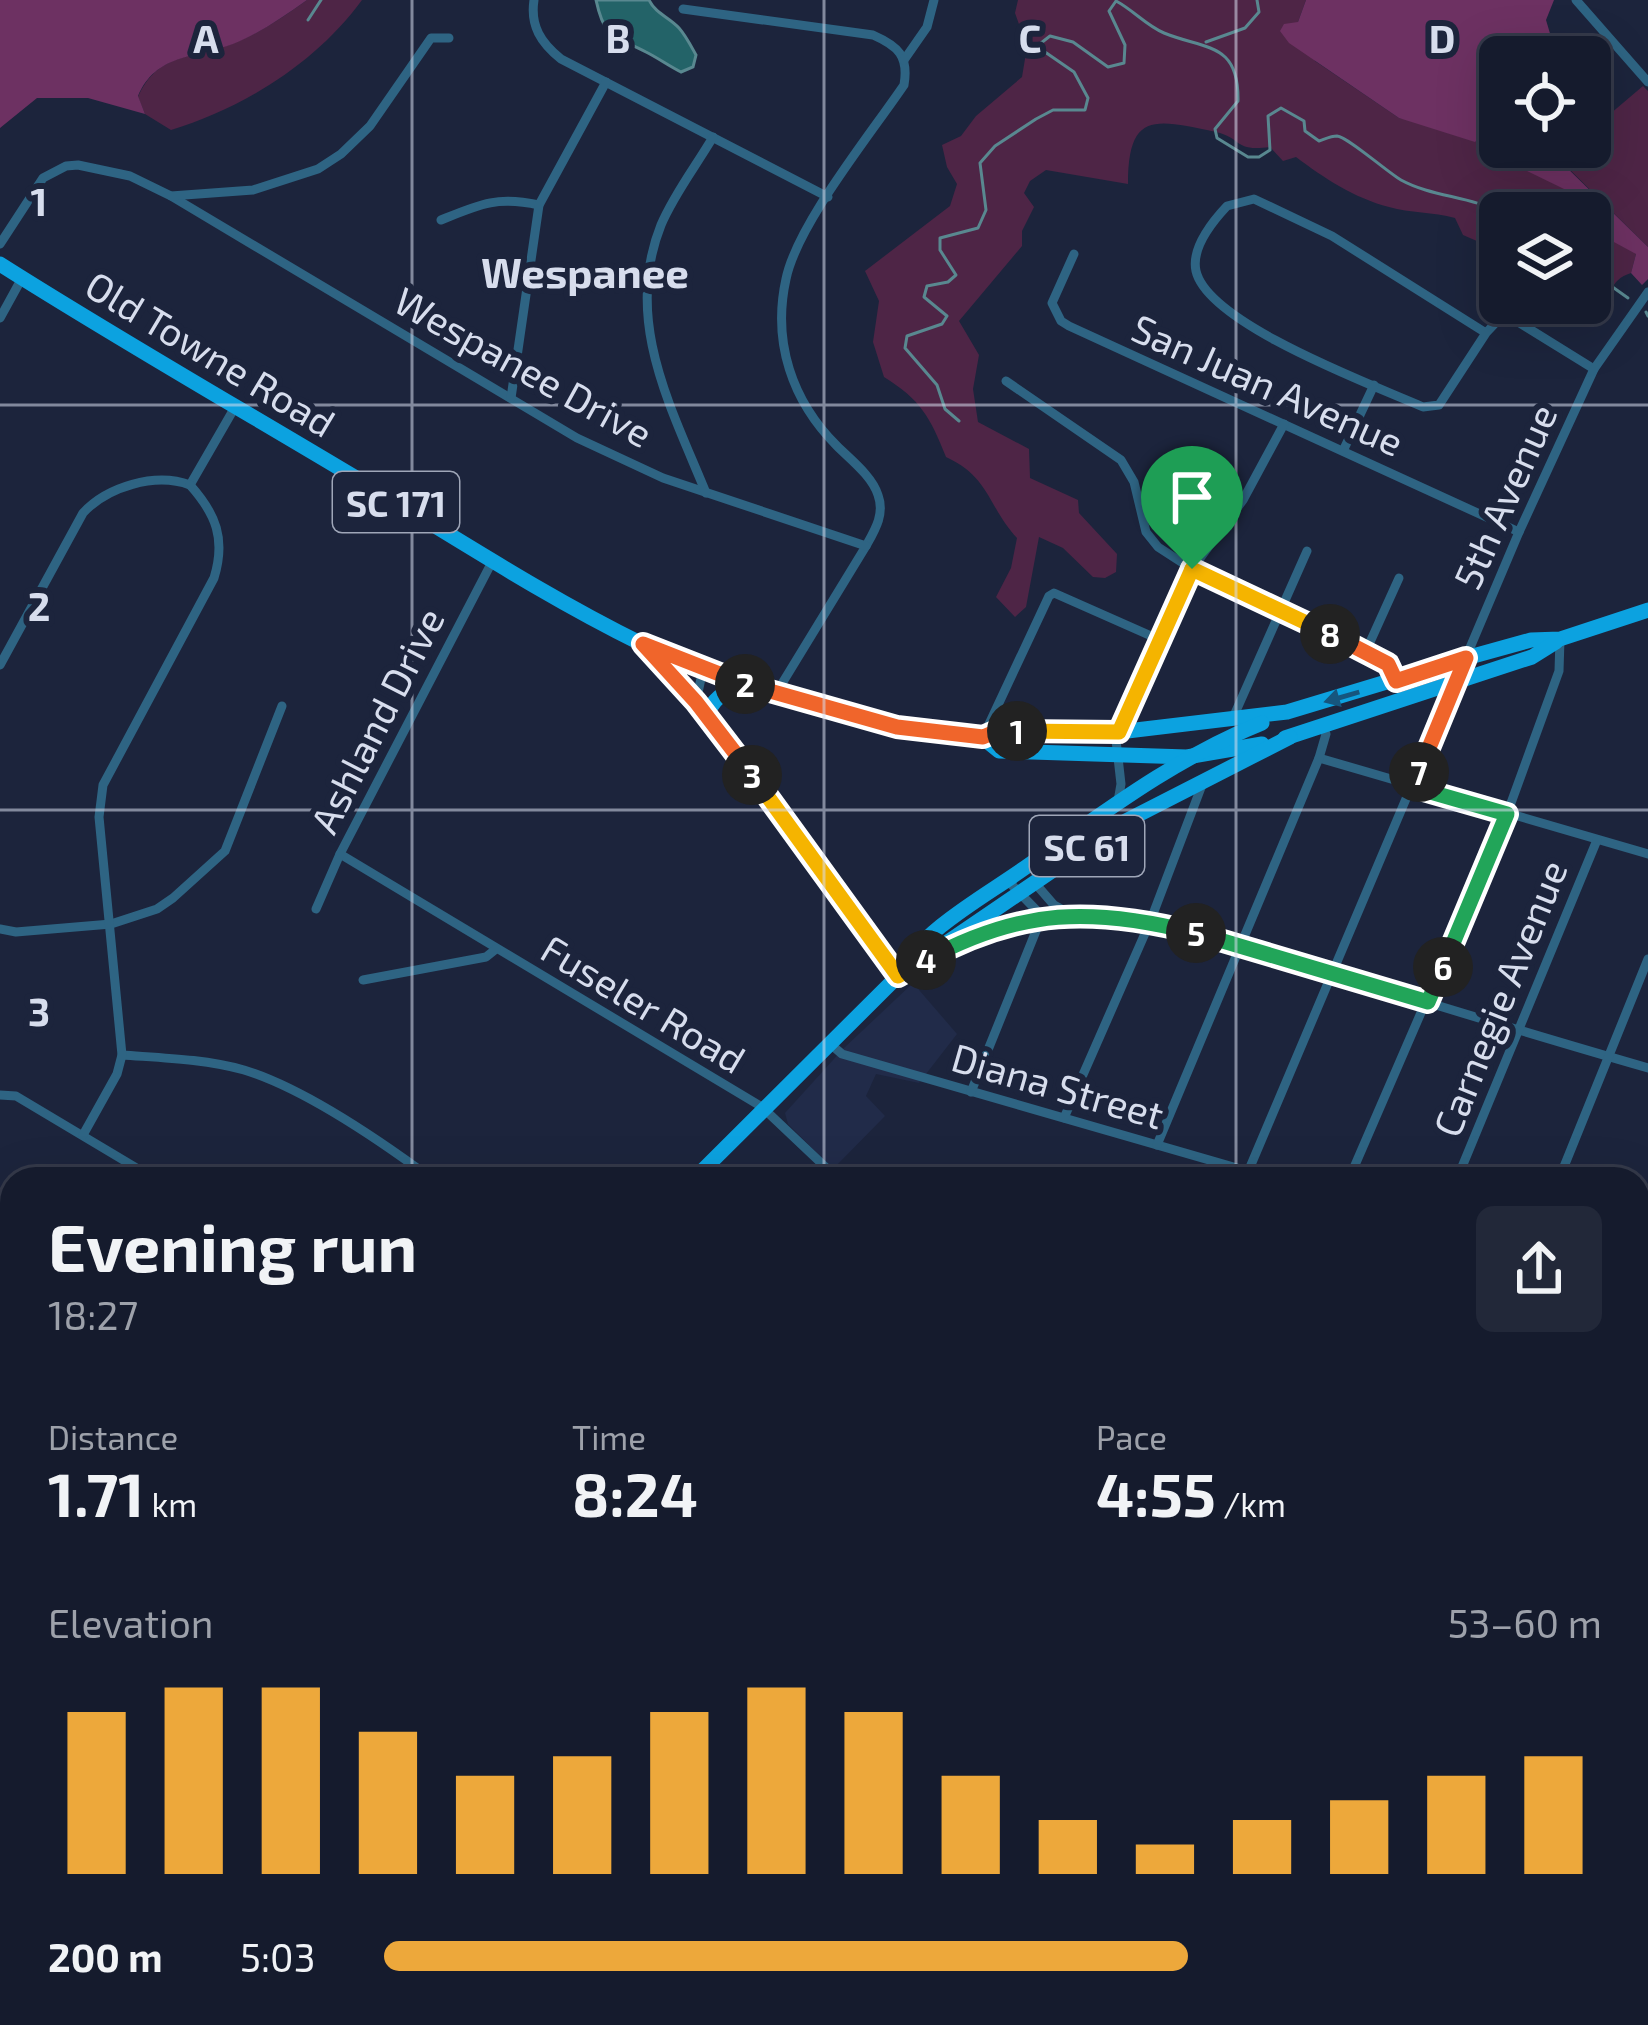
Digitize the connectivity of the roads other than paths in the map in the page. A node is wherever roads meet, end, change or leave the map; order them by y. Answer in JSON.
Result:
{"nodes":[{"id":1,"x":534,"y":0,"type":"edge"},
{"id":2,"x":934,"y":0,"type":"edge"},
{"id":3,"x":1576,"y":0,"type":"edge"},
{"id":4,"x":683,"y":9,"type":"dead end"},
{"id":5,"x":449,"y":38,"type":"dead end"},
{"id":6,"x":904,"y":60,"type":"junction"},
{"id":7,"x":606,"y":82,"type":"junction"},
{"id":8,"x":1648,"y":82,"type":"edge"},
{"id":9,"x":713,"y":137,"type":"junction"},
{"id":10,"x":171,"y":196,"type":"junction"},
{"id":11,"x":828,"y":196,"type":"junction"},
{"id":12,"x":539,"y":205,"type":"junction"},
{"id":13,"x":441,"y":220,"type":"dead end"},
{"id":14,"x":0,"y":244,"type":"edge"},
{"id":15,"x":1073,"y":254,"type":"dead end"},
{"id":16,"x":0,"y":264,"type":"edge"},
{"id":17,"x":22,"y":278,"type":"junction"},
{"id":18,"x":1648,"y":292,"type":"edge"},
{"id":19,"x":0,"y":318,"type":"edge"},
{"id":20,"x":1486,"y":333,"type":"junction"},
{"id":21,"x":1594,"y":369,"type":"junction"},
{"id":22,"x":1006,"y":381,"type":"dead end"},
{"id":23,"x":1374,"y":385,"type":"junction"},
{"id":24,"x":512,"y":398,"type":"junction"},
{"id":25,"x":236,"y":406,"type":"junction"},
{"id":26,"x":1284,"y":424,"type":"junction"},
{"id":27,"x":1343,"y":451,"type":"junction"},
{"id":28,"x":190,"y":485,"type":"junction"},
{"id":29,"x":706,"y":493,"type":"junction"},
{"id":30,"x":1519,"y":532,"type":"junction"},
{"id":31,"x":866,"y":546,"type":"junction"},
{"id":32,"x":1307,"y":551,"type":"dead end"},
{"id":33,"x":493,"y":560,"type":"junction"},
{"id":34,"x":1192,"y":569,"type":"junction"},
{"id":35,"x":1399,"y":578,"type":"dead end"},
{"id":36,"x":1279,"y":610,"type":"junction"},
{"id":37,"x":1648,"y":610,"type":"edge"},
{"id":38,"x":1158,"y":639,"type":"junction"},
{"id":39,"x":1560,"y":639,"type":"junction"},
{"id":40,"x":643,"y":644,"type":"junction"},
{"id":41,"x":1366,"y":651,"type":"junction"},
{"id":42,"x":1466,"y":658,"type":"junction"},
{"id":43,"x":0,"y":665,"type":"edge"},
{"id":44,"x":703,"y":669,"type":"junction"},
{"id":45,"x":1457,"y":680,"type":"junction"},
{"id":46,"x":1396,"y":681,"type":"junction"},
{"id":47,"x":743,"y":684,"type":"junction"},
{"id":48,"x":775,"y":695,"type":"junction"},
{"id":49,"x":696,"y":702,"type":"junction"},
{"id":50,"x":282,"y":706,"type":"dead end"},
{"id":51,"x":1287,"y":712,"type":"junction"},
{"id":52,"x":707,"y":717,"type":"junction"},
{"id":53,"x":1232,"y":720,"type":"junction"},
{"id":54,"x":1321,"y":725,"type":"junction"},
{"id":55,"x":1119,"y":732,"type":"junction"},
{"id":56,"x":1290,"y":736,"type":"junction"},
{"id":57,"x":983,"y":737,"type":"junction"},
{"id":58,"x":1117,"y":754,"type":"junction"},
{"id":59,"x":1187,"y":758,"type":"junction"},
{"id":60,"x":1319,"y":758,"type":"junction"},
{"id":61,"x":1203,"y":780,"type":"junction"},
{"id":62,"x":1413,"y":787,"type":"junction"},
{"id":63,"x":1117,"y":804,"type":"junction"},
{"id":64,"x":1507,"y":814,"type":"junction"},
{"id":65,"x":1597,"y":840,"type":"junction"},
{"id":66,"x":340,"y":854,"type":"junction"},
{"id":67,"x":1648,"y":854,"type":"edge"},
{"id":68,"x":1021,"y":881,"type":"junction"},
{"id":69,"x":316,"y":909,"type":"dead end"},
{"id":70,"x":1070,"y":914,"type":"junction"},
{"id":71,"x":1042,"y":916,"type":"junction"},
{"id":72,"x":1150,"y":922,"type":"junction"},
{"id":73,"x":110,"y":924,"type":"junction"},
{"id":74,"x":0,"y":929,"type":"edge"},
{"id":75,"x":1241,"y":945,"type":"junction"},
{"id":76,"x":496,"y":950,"type":"junction"},
{"id":77,"x":1648,"y":959,"type":"edge"},
{"id":78,"x":1334,"y":974,"type":"junction"},
{"id":79,"x":898,"y":976,"type":"junction"},
{"id":80,"x":363,"y":980,"type":"dead end"},
{"id":81,"x":1428,"y":1002,"type":"junction"},
{"id":82,"x":1517,"y":1027,"type":"junction"},
{"id":83,"x":828,"y":1042,"type":"junction"},
{"id":84,"x":122,"y":1055,"type":"junction"},
{"id":85,"x":1608,"y":1057,"type":"junction"},
{"id":86,"x":1648,"y":1068,"type":"edge"},
{"id":87,"x":971,"y":1092,"type":"junction"},
{"id":88,"x":0,"y":1095,"type":"edge"},
{"id":89,"x":762,"y":1107,"type":"junction"},
{"id":90,"x":1064,"y":1118,"type":"junction"},
{"id":91,"x":83,"y":1135,"type":"junction"},
{"id":92,"x":1157,"y":1145,"type":"junction"},
{"id":93,"x":129,"y":1167,"type":"edge"},
{"id":94,"x":416,"y":1167,"type":"edge"},
{"id":95,"x":705,"y":1167,"type":"edge"},
{"id":96,"x":825,"y":1167,"type":"edge"},
{"id":97,"x":1221,"y":1167,"type":"edge"},
{"id":98,"x":1251,"y":1167,"type":"edge"},
{"id":99,"x":1354,"y":1167,"type":"edge"},
{"id":100,"x":1462,"y":1167,"type":"edge"},
{"id":101,"x":1563,"y":1167,"type":"edge"}],
"edges":[{"from":1,"to":7,"type":"street"},
{"from":2,"to":6,"type":"street"},
{"from":3,"to":8,"type":"street"},
{"from":4,"to":6,"type":"street"},
{"from":5,"to":10,"type":"street"},
{"from":6,"to":11,"type":"street"},
{"from":7,"to":9,"type":"street"},
{"from":7,"to":12,"type":"street"},
{"from":9,"to":11,"type":"street"},
{"from":9,"to":29,"type":"street"},
{"from":10,"to":14,"type":"street","name":"Wespanee Drive"},
{"from":10,"to":24,"type":"street","name":"Wespanee Drive"},
{"from":11,"to":31,"type":"street"},
{"from":12,"to":13,"type":"street"},
{"from":12,"to":24,"type":"street"},
{"from":15,"to":26,"type":"street","name":"San Juan Avenue"},
{"from":16,"to":17,"type":"main road","name":"Old Towne Road","number":"SC 171"},
{"from":17,"to":19,"type":"street"},
{"from":17,"to":25,"type":"main road","name":"Old Towne Road","number":"SC 171"},
{"from":18,"to":21,"type":"street","name":"5th Avenue"},
{"from":20,"to":21,"type":"street","name":"5th Avenue"},
{"from":20,"to":23,"type":"street"},
{"from":20,"to":23,"type":"street"},
{"from":21,"to":30,"type":"street","name":"5th Avenue"},
{"from":22,"to":34,"type":"street"},
{"from":23,"to":27,"type":"street"},
{"from":24,"to":29,"type":"street","name":"Wespanee Drive"},
{"from":25,"to":28,"type":"street"},
{"from":25,"to":33,"type":"main road","name":"Old Towne Road","number":"SC 171"},
{"from":26,"to":27,"type":"street","name":"San Juan Avenue"},
{"from":26,"to":34,"type":"street"},
{"from":27,"to":30,"type":"street","name":"San Juan Avenue"},
{"from":28,"to":43,"type":"street"},
{"from":28,"to":73,"type":"street"},
{"from":29,"to":31,"type":"street","name":"Wespanee Drive"},
{"from":30,"to":42,"type":"street","name":"5th Avenue"},
{"from":31,"to":48,"type":"street"},
{"from":32,"to":36,"type":"street"},
{"from":33,"to":40,"type":"main road","name":"Old Towne Road","number":"SC 171"},
{"from":33,"to":66,"type":"street","name":"Ashland Drive"},
{"from":34,"to":36,"type":"street"},
{"from":34,"to":38,"type":"street"},
{"from":35,"to":41,"type":"street"},
{"from":36,"to":41,"type":"street"},
{"from":36,"to":53,"type":"street"},
{"from":37,"to":39,"type":"main road"},
{"from":38,"to":55,"type":"street"},
{"from":38,"to":57,"type":"street"},
{"from":39,"to":42,"type":"main road","number":"SC 171"},
{"from":39,"to":45,"type":"main road","number":"SC 171"},
{"from":39,"to":64,"type":"street"},
{"from":40,"to":44,"type":"main road","name":"Old Towne Road","number":"SC 171"},
{"from":40,"to":49,"type":"street"},
{"from":41,"to":46,"type":"street"},
{"from":42,"to":45,"type":"street","name":"5th Avenue"},
{"from":42,"to":46,"type":"main road","number":"SC 171"},
{"from":44,"to":47,"type":"main road","name":"Old Towne Road","number":"SC 171"},
{"from":44,"to":49,"type":"street"},
{"from":45,"to":54,"type":"main road","number":"SC 171"},
{"from":45,"to":62,"type":"street","name":"5th Avenue"},
{"from":46,"to":51,"type":"main road","number":"SC 171","one_way":true},
{"from":47,"to":48,"type":"main road","name":"Old Towne Road","number":"SC 171"},
{"from":47,"to":52,"type":"main road"},
{"from":48,"to":57,"type":"main road","name":"Old Towne Road","number":"SC 171"},
{"from":49,"to":52,"type":"street"},
{"from":50,"to":73,"type":"street"},
{"from":51,"to":53,"type":"main road","number":"SC 171"},
{"from":51,"to":59,"type":"main road","number":"SC 61"},
{"from":52,"to":79,"type":"street"},
{"from":53,"to":55,"type":"main road","number":"SC 171"},
{"from":54,"to":56,"type":"main road","number":"SC 171"},
{"from":54,"to":60,"type":"street"},
{"from":55,"to":57,"type":"main road","number":"SC 171"},
{"from":55,"to":58,"type":"street"},
{"from":56,"to":59,"type":"main road","number":"SC 171"},
{"from":56,"to":61,"type":"main road","number":"SC 61"},
{"from":57,"to":58,"type":"main road","number":"SC 171"},
{"from":58,"to":59,"type":"main road","number":"SC 171"},
{"from":58,"to":63,"type":"street"},
{"from":59,"to":63,"type":"main road","number":"SC 61"},
{"from":60,"to":62,"type":"street"},
{"from":60,"to":75,"type":"street"},
{"from":61,"to":68,"type":"main road","number":"SC 61"},
{"from":61,"to":72,"type":"street"},
{"from":62,"to":64,"type":"street"},
{"from":62,"to":78,"type":"street","name":"5th Avenue"},
{"from":63,"to":68,"type":"main road","number":"SC 61"},
{"from":64,"to":65,"type":"street"},
{"from":64,"to":81,"type":"street"},
{"from":65,"to":67,"type":"street"},
{"from":65,"to":82,"type":"street","name":"Carnegie Avenue"},
{"from":66,"to":69,"type":"street","name":"Ashland Drive"},
{"from":66,"to":76,"type":"street","name":"Fuseler Road"},
{"from":68,"to":70,"type":"street"},
{"from":68,"to":71,"type":"street"},
{"from":68,"to":79,"type":"main road","number":"SC 61"},
{"from":70,"to":71,"type":"street"},
{"from":70,"to":72,"type":"street"},
{"from":71,"to":79,"type":"street"},
{"from":71,"to":87,"type":"street"},
{"from":72,"to":75,"type":"street"},
{"from":72,"to":90,"type":"street"},
{"from":73,"to":74,"type":"street"},
{"from":73,"to":84,"type":"street"},
{"from":75,"to":78,"type":"street"},
{"from":75,"to":92,"type":"street"},
{"from":76,"to":80,"type":"street","name":"Fuseler Road"},
{"from":76,"to":89,"type":"street","name":"Fuseler Road"},
{"from":77,"to":85,"type":"street"},
{"from":78,"to":81,"type":"street"},
{"from":78,"to":98,"type":"street","name":"5th Avenue"},
{"from":79,"to":83,"type":"main road","number":"SC 61"},
{"from":81,"to":82,"type":"street"},
{"from":81,"to":99,"type":"street"},
{"from":82,"to":85,"type":"street"},
{"from":82,"to":100,"type":"street","name":"Carnegie Avenue"},
{"from":83,"to":87,"type":"street","name":"Diana Street"},
{"from":83,"to":89,"type":"main road","number":"SC 61"},
{"from":84,"to":91,"type":"street"},
{"from":84,"to":94,"type":"street"},
{"from":85,"to":86,"type":"street"},
{"from":85,"to":101,"type":"street"},
{"from":87,"to":90,"type":"street","name":"Diana Street"},
{"from":88,"to":91,"type":"street"},
{"from":89,"to":95,"type":"main road","number":"SC 61"},
{"from":89,"to":96,"type":"street","name":"Fuseler Road"},
{"from":90,"to":92,"type":"street","name":"Diana Street"},
{"from":91,"to":93,"type":"street"},
{"from":92,"to":97,"type":"street","name":"Diana Street"}]}
